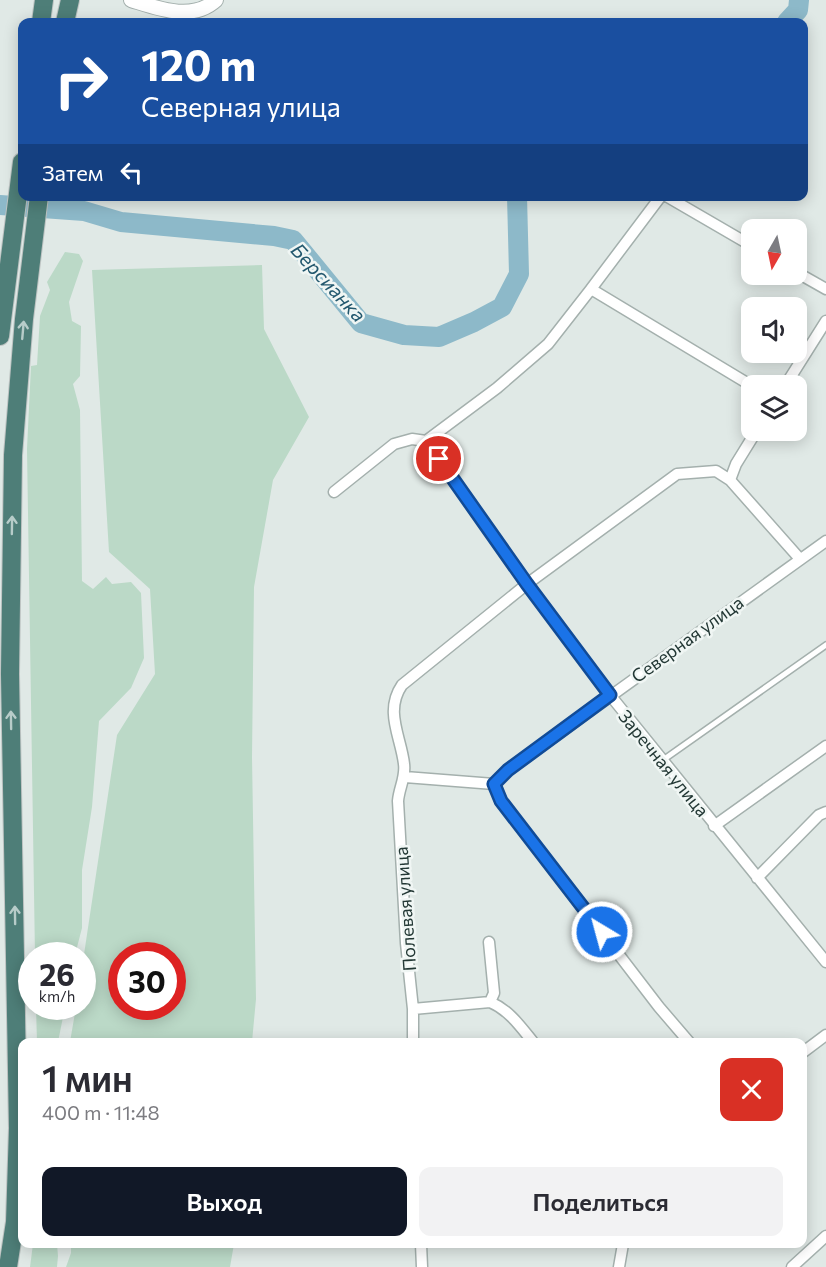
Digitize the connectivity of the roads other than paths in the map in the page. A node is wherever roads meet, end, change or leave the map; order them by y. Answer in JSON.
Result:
{"nodes":[{"id":1,"x":44,"y":0,"type":"edge"},
{"id":2,"x":70,"y":0,"type":"edge"},
{"id":3,"x":216,"y":0,"type":"edge"},
{"id":4,"x":136,"y":2,"type":"edge"},
{"id":5,"x":42,"y":18,"type":"edge"},
{"id":6,"x":66,"y":18,"type":"edge"},
{"id":7,"x":18,"y":196,"type":"edge"},
{"id":8,"x":38,"y":201,"type":"edge"},
{"id":9,"x":657,"y":201,"type":"edge"},
{"id":10,"x":675,"y":201,"type":"edge"},
{"id":11,"x":741,"y":240,"type":"edge"},
{"id":12,"x":807,"y":278,"type":"edge"},
{"id":13,"x":591,"y":289,"type":"junction"},
{"id":14,"x":826,"y":289,"type":"edge"},
{"id":15,"x":826,"y":321,"type":"edge"},
{"id":16,"x":0,"y":336,"type":"edge"},
{"id":17,"x":792,"y":375,"type":"edge"},
{"id":18,"x":741,"y":379,"type":"edge"},
{"id":19,"x":426,"y":441,"type":"junction"},
{"id":20,"x":750,"y":441,"type":"edge"},
{"id":21,"x":730,"y":480,"type":"junction"},
{"id":22,"x":334,"y":492,"type":"dead end"},
{"id":23,"x":826,"y":542,"type":"edge"},
{"id":24,"x":800,"y":559,"type":"junction"},
{"id":25,"x":527,"y":584,"type":"junction"},
{"id":26,"x":826,"y":645,"type":"edge"},
{"id":27,"x":610,"y":695,"type":"junction"},
{"id":28,"x":826,"y":746,"type":"edge"},
{"id":29,"x":662,"y":761,"type":"junction"},
{"id":30,"x":405,"y":777,"type":"junction"},
{"id":31,"x":494,"y":784,"type":"junction"},
{"id":32,"x":826,"y":812,"type":"edge"},
{"id":33,"x":714,"y":826,"type":"junction"},
{"id":34,"x":758,"y":878,"type":"junction"},
{"id":35,"x":489,"y":942,"type":"dead end"},
{"id":36,"x":826,"y":962,"type":"edge"},
{"id":37,"x":490,"y":1002,"type":"junction"},
{"id":38,"x":413,"y":1009,"type":"junction"},
{"id":39,"x":826,"y":1035,"type":"edge"},
{"id":40,"x":413,"y":1038,"type":"edge"},
{"id":41,"x":530,"y":1038,"type":"edge"},
{"id":42,"x":686,"y":1038,"type":"edge"},
{"id":43,"x":807,"y":1049,"type":"edge"},
{"id":44,"x":18,"y":1128,"type":"edge"},
{"id":45,"x":18,"y":1128,"type":"edge"},
{"id":46,"x":826,"y":1236,"type":"edge"},
{"id":47,"x":421,"y":1248,"type":"edge"},
{"id":48,"x":622,"y":1248,"type":"edge"},
{"id":49,"x":8,"y":1267,"type":"edge"},
{"id":50,"x":422,"y":1267,"type":"edge"},
{"id":51,"x":619,"y":1267,"type":"edge"},
{"id":52,"x":792,"y":1267,"type":"edge"}],
"edges":[{"from":1,"to":5,"type":"highway"},
{"from":2,"to":6,"type":"highway"},
{"from":3,"to":4,"type":"street"},
{"from":7,"to":16,"type":"highway"},
{"from":45,"to":8,"type":"highway","one_way":true},
{"from":9,"to":13,"type":"street"},
{"from":10,"to":11,"type":"street"},
{"from":12,"to":14,"type":"street"},
{"from":13,"to":18,"type":"street"},
{"from":13,"to":19,"type":"street"},
{"from":15,"to":17,"type":"street"},
{"from":19,"to":22,"type":"street"},
{"from":19,"to":25,"type":"street","name":"Заречная улица"},
{"from":20,"to":21,"type":"street"},
{"from":21,"to":24,"type":"street"},
{"from":21,"to":25,"type":"street"},
{"from":23,"to":24,"type":"street","name":"Северная улица"},
{"from":24,"to":27,"type":"street","name":"Северная улица"},
{"from":25,"to":27,"type":"street","name":"Заречная улица"},
{"from":25,"to":30,"type":"street"},
{"from":26,"to":29,"type":"lane"},
{"from":27,"to":29,"type":"street","name":"Заречная улица"},
{"from":27,"to":31,"type":"street","name":"Северная улица"},
{"from":28,"to":33,"type":"street"},
{"from":29,"to":33,"type":"street","name":"Заречная улица"},
{"from":30,"to":31,"type":"street"},
{"from":30,"to":38,"type":"street","name":"Полевая улица"},
{"from":31,"to":42,"type":"street"},
{"from":32,"to":34,"type":"street"},
{"from":33,"to":34,"type":"street","name":"Заречная улица"},
{"from":34,"to":36,"type":"street","name":"Заречная улица"},
{"from":35,"to":37,"type":"street"},
{"from":37,"to":38,"type":"street"},
{"from":37,"to":41,"type":"street"},
{"from":38,"to":40,"type":"street","name":"Полевая улица"},
{"from":39,"to":43,"type":"street"},
{"from":49,"to":44,"type":"highway","one_way":true},
{"from":46,"to":52,"type":"street"},
{"from":47,"to":50,"type":"street"},
{"from":48,"to":51,"type":"street"}]}
